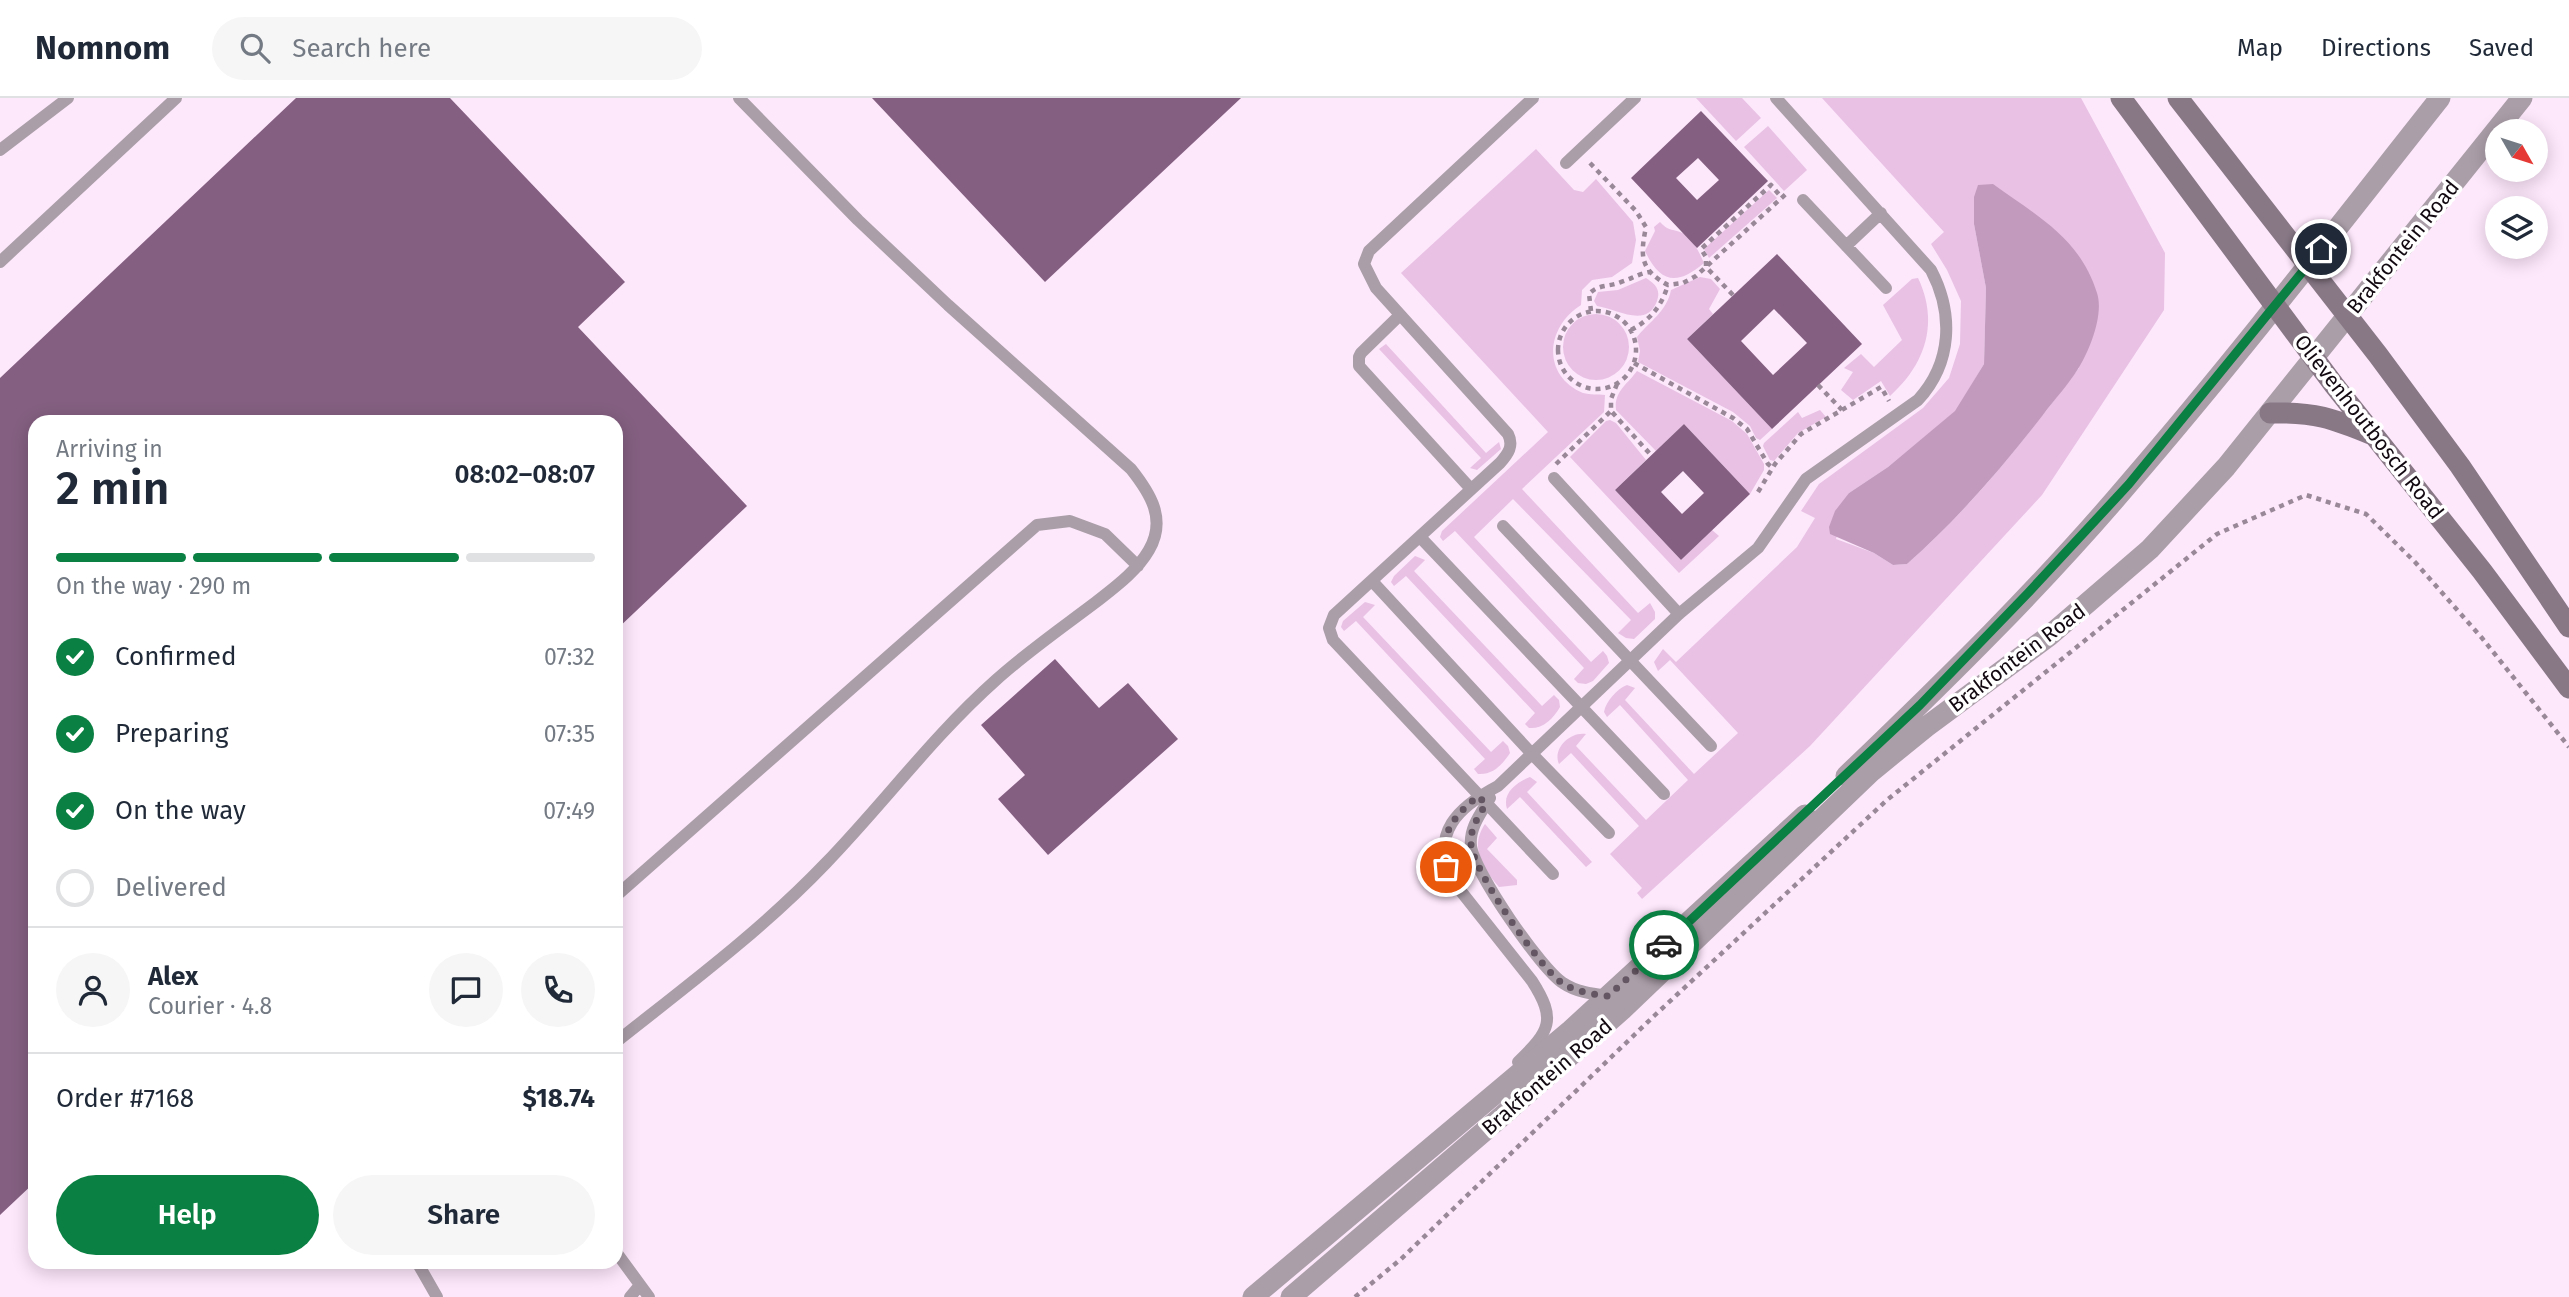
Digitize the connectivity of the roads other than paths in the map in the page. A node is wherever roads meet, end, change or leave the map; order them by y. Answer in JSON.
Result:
{"nodes":[{"id":1,"x":176,"y":98,"type":"edge"},
{"id":2,"x":739,"y":98,"type":"edge"},
{"id":3,"x":1533,"y":98,"type":"edge"},
{"id":4,"x":1635,"y":98,"type":"edge"},
{"id":5,"x":1776,"y":98,"type":"edge"},
{"id":6,"x":2121,"y":98,"type":"edge"},
{"id":7,"x":2178,"y":98,"type":"edge"},
{"id":8,"x":2440,"y":98,"type":"edge"},
{"id":9,"x":2522,"y":98,"type":"edge"},
{"id":10,"x":60,"y":101,"type":"edge"},
{"id":11,"x":0,"y":149,"type":"edge"},
{"id":12,"x":1566,"y":163,"type":"dead end"},
{"id":13,"x":1803,"y":200,"type":"road end"},
{"id":14,"x":1881,"y":213,"type":"junction"},
{"id":15,"x":1846,"y":246,"type":"junction"},
{"id":16,"x":0,"y":262,"type":"edge"},
{"id":17,"x":2308,"y":265,"type":"junction"},
{"id":18,"x":1886,"y":288,"type":"dead end"},
{"id":19,"x":2276,"y":306,"type":"junction"},
{"id":20,"x":1400,"y":314,"type":"junction"},
{"id":21,"x":2348,"y":316,"type":"junction"},
{"id":22,"x":2315,"y":358,"type":"junction"},
{"id":23,"x":2270,"y":413,"type":"junction"},
{"id":24,"x":2375,"y":435,"type":"junction"},
{"id":25,"x":1554,"y":478,"type":"road end"},
{"id":26,"x":1471,"y":489,"type":"junction"},
{"id":27,"x":1503,"y":526,"type":"dead end"},
{"id":28,"x":1420,"y":537,"type":"junction"},
{"id":29,"x":1138,"y":566,"type":"junction"},
{"id":30,"x":1372,"y":581,"type":"junction"},
{"id":31,"x":1679,"y":614,"type":"junction"},
{"id":32,"x":2569,"y":627,"type":"edge"},
{"id":33,"x":1631,"y":659,"type":"junction"},
{"id":34,"x":2569,"y":688,"type":"edge"},
{"id":35,"x":1582,"y":707,"type":"junction"},
{"id":36,"x":1711,"y":746,"type":"dead end"},
{"id":37,"x":1533,"y":755,"type":"junction"},
{"id":38,"x":1664,"y":794,"type":"dead end"},
{"id":39,"x":1482,"y":800,"type":"junction"},
{"id":40,"x":1609,"y":833,"type":"dead end"},
{"id":41,"x":1553,"y":874,"type":"dead end"},
{"id":42,"x":623,"y":890,"type":"edge"},
{"id":43,"x":1608,"y":996,"type":"junction"},
{"id":44,"x":623,"y":1036,"type":"edge"},
{"id":45,"x":1489,"y":1101,"type":"junction"},
{"id":46,"x":623,"y":1262,"type":"edge"},
{"id":47,"x":420,"y":1269,"type":"edge"},
{"id":48,"x":640,"y":1285,"type":"junction"},
{"id":49,"x":437,"y":1297,"type":"edge"},
{"id":50,"x":630,"y":1297,"type":"edge"},
{"id":51,"x":649,"y":1297,"type":"edge"},
{"id":52,"x":1253,"y":1297,"type":"edge"},
{"id":53,"x":1291,"y":1297,"type":"edge"}],
"edges":[{"from":1,"to":16,"type":"lane"},
{"from":2,"to":29,"type":"lane"},
{"from":3,"to":20,"type":"lane"},
{"from":4,"to":12,"type":"lane"},
{"from":5,"to":14,"type":"lane"},
{"from":6,"to":19,"type":"main road","name":"Olievenhoutbosch Road"},
{"from":7,"to":17,"type":"main road"},
{"from":8,"to":17,"type":"street","name":"Brakfontein Road"},
{"from":9,"to":21,"type":"street","name":"Brakfontein Road"},
{"from":10,"to":11,"type":"lane"},
{"from":13,"to":15,"type":"lane"},
{"from":14,"to":15,"type":"lane"},
{"from":14,"to":31,"type":"lane"},
{"from":15,"to":18,"type":"lane"},
{"from":17,"to":19,"type":"street","name":"Brakfontein Road"},
{"from":17,"to":21,"type":"main road"},
{"from":19,"to":22,"type":"main road","name":"Olievenhoutbosch Road"},
{"from":19,"to":43,"type":"street","name":"Brakfontein Road"},
{"from":20,"to":26,"type":"lane"},
{"from":20,"to":26,"type":"lane"},
{"from":21,"to":22,"type":"street","name":"Brakfontein Road"},
{"from":21,"to":32,"type":"main road"},
{"from":22,"to":23,"type":"street","name":"Brakfontein Road"},
{"from":22,"to":24,"type":"main road","name":"Olievenhoutbosch Road"},
{"from":23,"to":24,"type":"main road"},
{"from":23,"to":53,"type":"street","name":"Brakfontein Road"},
{"from":24,"to":34,"type":"main road","name":"Olievenhoutbosch Road"},
{"from":25,"to":31,"type":"lane"},
{"from":26,"to":28,"type":"lane"},
{"from":27,"to":33,"type":"lane"},
{"from":28,"to":30,"type":"lane"},
{"from":28,"to":35,"type":"lane"},
{"from":29,"to":42,"type":"lane"},
{"from":29,"to":44,"type":"lane"},
{"from":30,"to":37,"type":"lane"},
{"from":30,"to":39,"type":"lane"},
{"from":31,"to":33,"type":"lane"},
{"from":33,"to":35,"type":"lane"},
{"from":33,"to":36,"type":"lane"},
{"from":35,"to":37,"type":"lane"},
{"from":35,"to":38,"type":"lane"},
{"from":37,"to":39,"type":"lane"},
{"from":37,"to":40,"type":"lane"},
{"from":39,"to":41,"type":"lane"},
{"from":39,"to":43,"type":"lane"},
{"from":39,"to":45,"type":"lane"},
{"from":43,"to":45,"type":"street","name":"Brakfontein Road"},
{"from":45,"to":52,"type":"street","name":"Brakfontein Road"},
{"from":46,"to":48,"type":"lane"},
{"from":47,"to":49,"type":"lane"},
{"from":48,"to":50,"type":"lane"},
{"from":48,"to":51,"type":"lane"}]}
